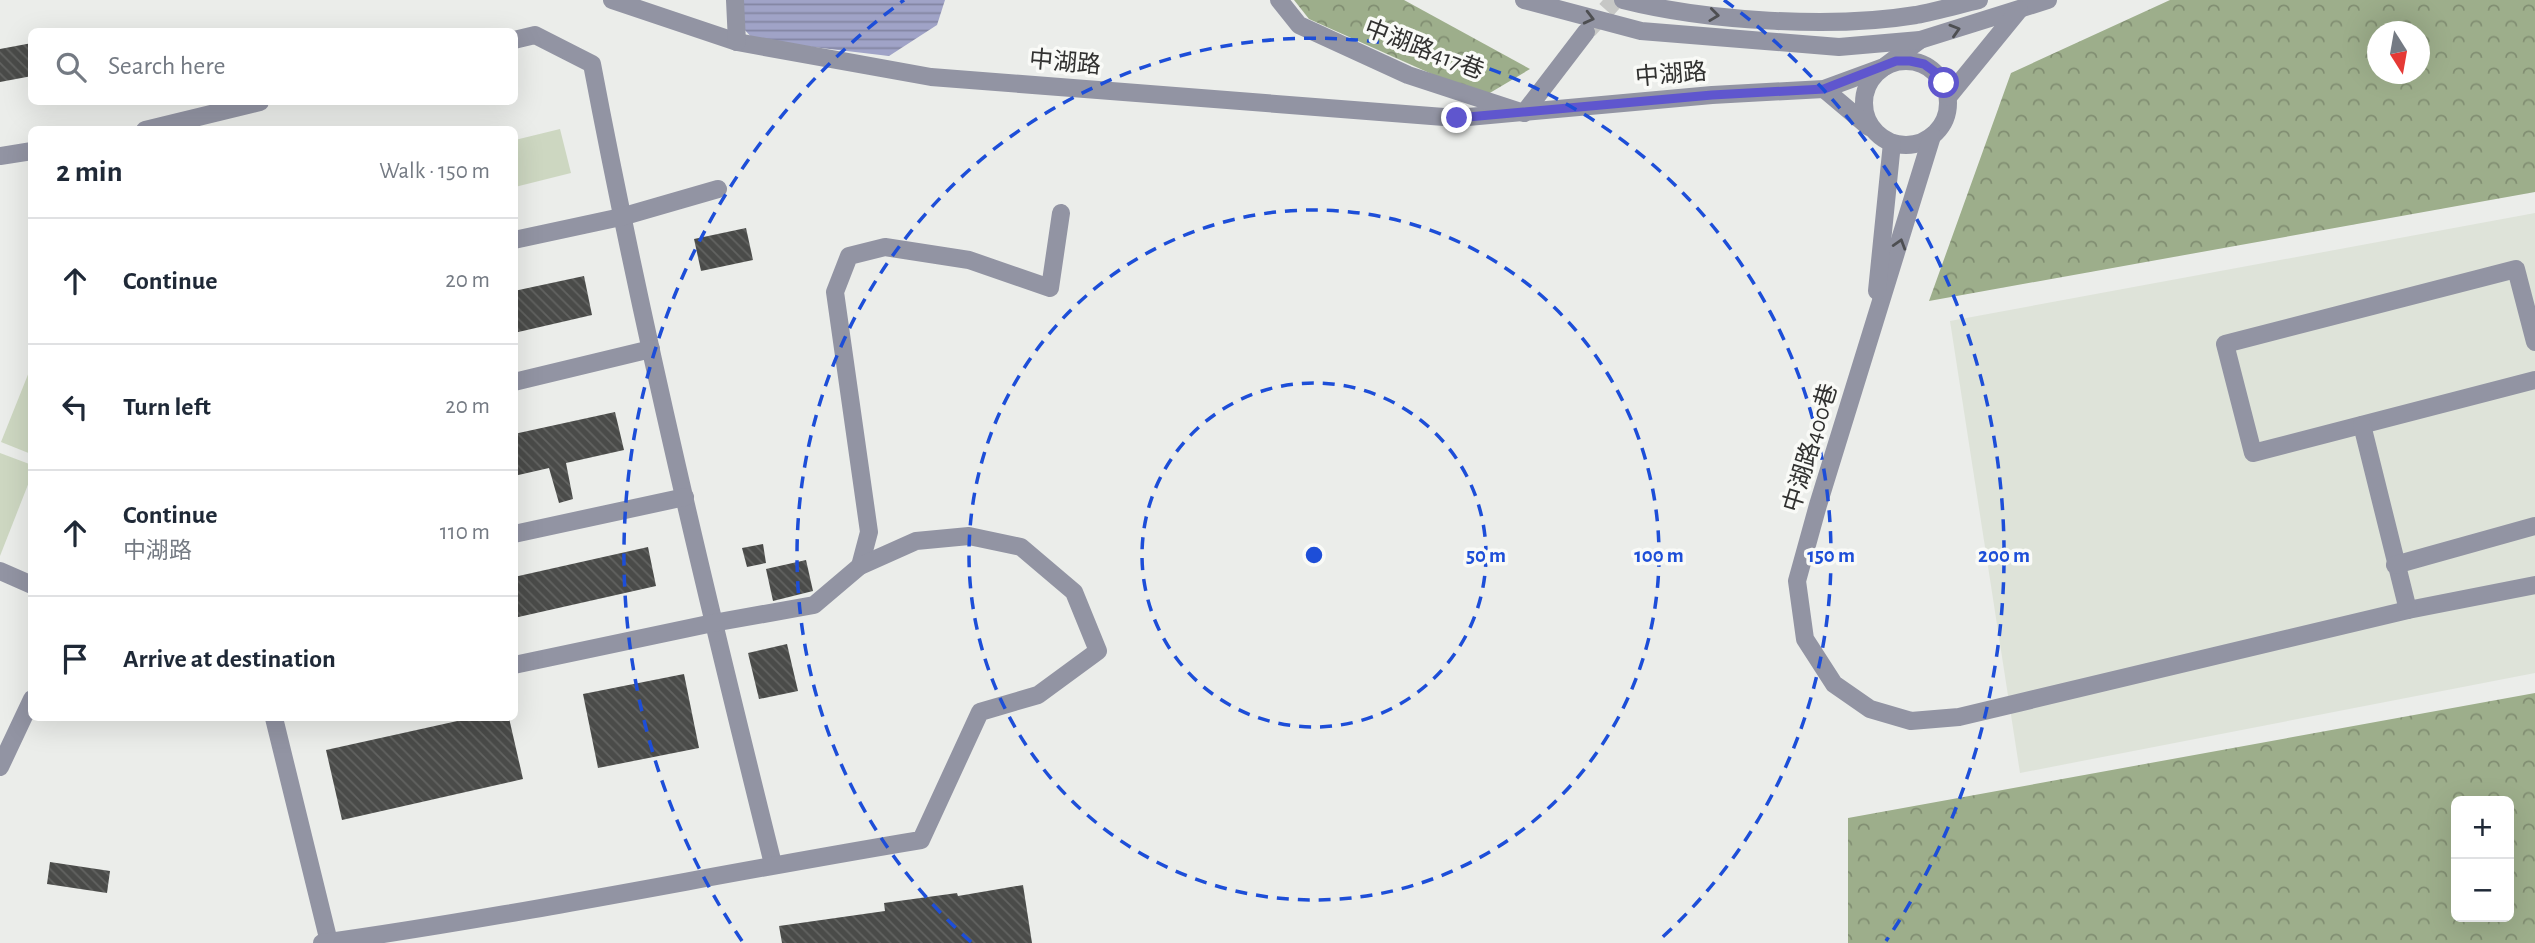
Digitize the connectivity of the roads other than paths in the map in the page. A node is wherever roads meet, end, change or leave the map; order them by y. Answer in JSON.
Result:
{"nodes":[{"id":1,"x":612,"y":0,"type":"edge"},
{"id":2,"x":734,"y":0,"type":"edge"},
{"id":3,"x":1279,"y":0,"type":"edge"},
{"id":4,"x":1524,"y":0,"type":"edge"},
{"id":5,"x":1623,"y":0,"type":"edge"},
{"id":6,"x":1979,"y":0,"type":"edge"},
{"id":7,"x":2048,"y":0,"type":"edge"},
{"id":8,"x":2020,"y":9,"type":"junction"},
{"id":9,"x":1586,"y":32,"type":"tunnel mouth"},
{"id":10,"x":518,"y":39,"type":"edge"},
{"id":11,"x":1920,"y":40,"type":"junction"},
{"id":12,"x":737,"y":43,"type":"junction"},
{"id":13,"x":1884,"y":67,"type":"junction"},
{"id":14,"x":1824,"y":89,"type":"junction"},
{"id":15,"x":1948,"y":97,"type":"junction"},
{"id":16,"x":248,"y":105,"type":"edge"},
{"id":17,"x":1524,"y":113,"type":"junction"},
{"id":18,"x":161,"y":126,"type":"edge"},
{"id":19,"x":1873,"y":130,"type":"junction"},
{"id":20,"x":1932,"y":136,"type":"junction"},
{"id":21,"x":1892,"y":143,"type":"junction"},
{"id":22,"x":28,"y":152,"type":"edge"},
{"id":23,"x":0,"y":156,"type":"edge"},
{"id":24,"x":718,"y":189,"type":"dead end"},
{"id":25,"x":1061,"y":213,"type":"dead end"},
{"id":26,"x":621,"y":217,"type":"junction"},
{"id":27,"x":518,"y":239,"type":"edge"},
{"id":28,"x":1873,"y":333,"type":"junction"},
{"id":29,"x":2535,"y":342,"type":"edge"},
{"id":30,"x":651,"y":349,"type":"junction"},
{"id":31,"x":2535,"y":380,"type":"edge"},
{"id":32,"x":518,"y":381,"type":"edge"},
{"id":33,"x":2361,"y":425,"type":"junction"},
{"id":34,"x":685,"y":497,"type":"junction"},
{"id":35,"x":2535,"y":526,"type":"edge"},
{"id":36,"x":518,"y":533,"type":"edge"},
{"id":37,"x":2395,"y":565,"type":"junction"},
{"id":38,"x":860,"y":566,"type":"junction"},
{"id":39,"x":0,"y":571,"type":"edge"},
{"id":40,"x":28,"y":582,"type":"edge"},
{"id":41,"x":2535,"y":585,"type":"edge"},
{"id":42,"x":2408,"y":610,"type":"junction"},
{"id":43,"x":713,"y":623,"type":"junction"},
{"id":44,"x":518,"y":664,"type":"edge"},
{"id":45,"x":28,"y":708,"type":"edge"},
{"id":46,"x":275,"y":721,"type":"edge"},
{"id":47,"x":0,"y":768,"type":"edge"},
{"id":48,"x":773,"y":864,"type":"junction"},
{"id":49,"x":326,"y":943,"type":"edge"}],
"edges":[{"from":1,"to":12,"type":"street","name":"中湖路"},
{"from":2,"to":12,"type":"street"},
{"from":3,"to":17,"type":"street","name":"中湖路417巷"},
{"from":4,"to":11,"type":"street","one_way":true},
{"from":5,"to":6,"type":"street","one_way":true},
{"from":7,"to":8,"type":"street"},
{"from":11,"to":8,"type":"street","one_way":true},
{"from":8,"to":15,"type":"street"},
{"from":9,"to":17,"type":"street"},
{"from":10,"to":26,"type":"street"},
{"from":11,"to":13,"type":"street"},
{"from":12,"to":17,"type":"street","name":"中湖路"},
{"from":13,"to":14,"type":"street","name":"中湖路"},
{"from":13,"to":15,"type":"street"},
{"from":13,"to":19,"type":"street"},
{"from":14,"to":17,"type":"street","name":"中湖路"},
{"from":14,"to":19,"type":"street"},
{"from":15,"to":20,"type":"street"},
{"from":16,"to":18,"type":"street"},
{"from":19,"to":21,"type":"street"},
{"from":20,"to":21,"type":"street"},
{"from":28,"to":20,"type":"street","name":"中湖路400巷","one_way":true},
{"from":21,"to":28,"type":"street","name":"中湖路400巷"},
{"from":22,"to":23,"type":"street"},
{"from":24,"to":26,"type":"street"},
{"from":25,"to":38,"type":"street"},
{"from":26,"to":27,"type":"street"},
{"from":26,"to":30,"type":"street"},
{"from":28,"to":42,"type":"street","name":"中湖路400巷"},
{"from":29,"to":33,"type":"street"},
{"from":30,"to":32,"type":"street"},
{"from":30,"to":34,"type":"street"},
{"from":31,"to":33,"type":"street"},
{"from":33,"to":37,"type":"street"},
{"from":34,"to":36,"type":"street"},
{"from":34,"to":43,"type":"street"},
{"from":35,"to":37,"type":"street"},
{"from":37,"to":42,"type":"street"},
{"from":38,"to":43,"type":"street"},
{"from":38,"to":48,"type":"street"},
{"from":39,"to":40,"type":"street"},
{"from":41,"to":42,"type":"street","name":"中湖路400巷"},
{"from":43,"to":44,"type":"street"},
{"from":43,"to":48,"type":"street"},
{"from":45,"to":47,"type":"street"},
{"from":46,"to":49,"type":"street"},
{"from":48,"to":49,"type":"street"}]}
